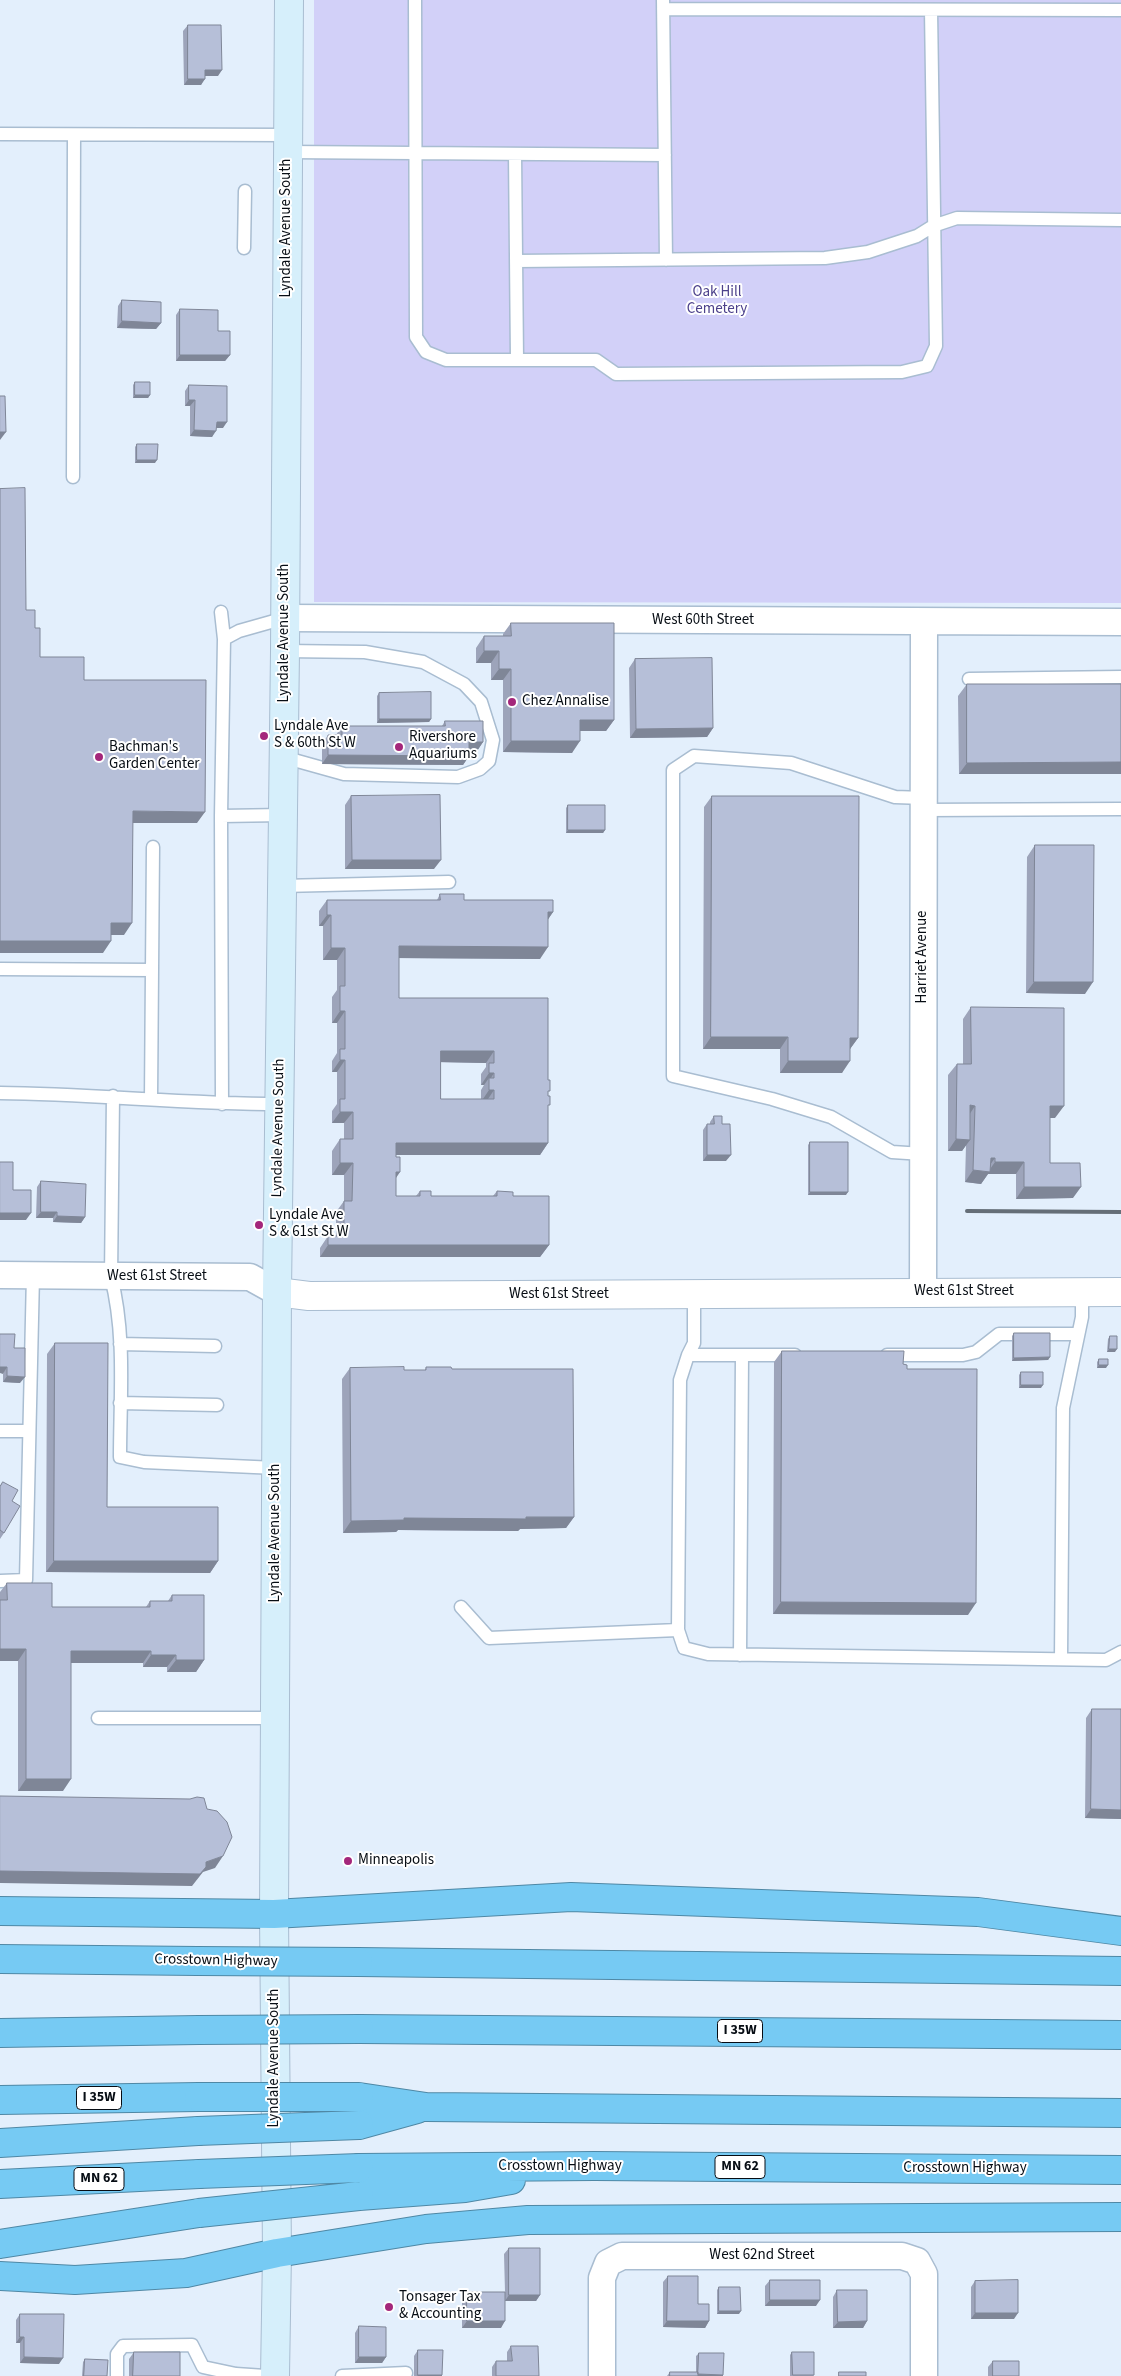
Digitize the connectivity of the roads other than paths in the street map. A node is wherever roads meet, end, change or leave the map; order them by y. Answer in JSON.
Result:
{"nodes":[{"id":1,"x":289,"y":0,"type":"edge"},
{"id":2,"x":415,"y":0,"type":"edge"},
{"id":3,"x":663,"y":5,"type":"edge"},
{"id":4,"x":931,"y":10,"type":"junction"},
{"id":5,"x":1121,"y":10,"type":"edge"},
{"id":6,"x":0,"y":134,"type":"edge"},
{"id":7,"x":74,"y":135,"type":"junction"},
{"id":8,"x":288,"y":144,"type":"junction"},
{"id":9,"x":414,"y":153,"type":"junction"},
{"id":10,"x":515,"y":154,"type":"junction"},
{"id":11,"x":664,"y":155,"type":"junction"},
{"id":12,"x":245,"y":191,"type":"dead end"},
{"id":13,"x":1121,"y":220,"type":"edge"},
{"id":14,"x":933,"y":226,"type":"junction"},
{"id":15,"x":244,"y":248,"type":"dead end"},
{"id":16,"x":666,"y":260,"type":"junction"},
{"id":17,"x":516,"y":261,"type":"junction"},
{"id":18,"x":516,"y":360,"type":"junction"},
{"id":19,"x":73,"y":476,"type":"dead end"},
{"id":20,"x":220,"y":612,"type":"dead end"},
{"id":21,"x":285,"y":618,"type":"junction"},
{"id":22,"x":924,"y":622,"type":"junction"},
{"id":23,"x":1121,"y":622,"type":"edge"},
{"id":24,"x":224,"y":639,"type":"junction"},
{"id":25,"x":285,"y":651,"type":"junction"},
{"id":26,"x":1121,"y":677,"type":"edge"},
{"id":27,"x":969,"y":679,"type":"dead end"},
{"id":28,"x":283,"y":757,"type":"junction"},
{"id":29,"x":924,"y":804,"type":"junction"},
{"id":30,"x":1121,"y":809,"type":"edge"},
{"id":31,"x":283,"y":815,"type":"junction"},
{"id":32,"x":221,"y":816,"type":"junction"},
{"id":33,"x":153,"y":847,"type":"dead end"},
{"id":34,"x":449,"y":882,"type":"dead end"},
{"id":35,"x":282,"y":886,"type":"junction"},
{"id":36,"x":0,"y":970,"type":"edge"},
{"id":37,"x":152,"y":970,"type":"junction"},
{"id":38,"x":0,"y":1093,"type":"edge"},
{"id":39,"x":113,"y":1096,"type":"junction"},
{"id":40,"x":151,"y":1099,"type":"junction"},
{"id":41,"x":222,"y":1104,"type":"junction"},
{"id":42,"x":279,"y":1104,"type":"junction"},
{"id":43,"x":923,"y":1154,"type":"junction"},
{"id":44,"x":0,"y":1275,"type":"edge"},
{"id":45,"x":33,"y":1275,"type":"junction"},
{"id":46,"x":111,"y":1277,"type":"junction"},
{"id":47,"x":276,"y":1292,"type":"junction"},
{"id":48,"x":1082,"y":1292,"type":"junction"},
{"id":49,"x":1121,"y":1292,"type":"edge"},
{"id":50,"x":922,"y":1293,"type":"junction"},
{"id":51,"x":694,"y":1294,"type":"junction"},
{"id":52,"x":1078,"y":1334,"type":"junction"},
{"id":53,"x":120,"y":1344,"type":"junction"},
{"id":54,"x":216,"y":1346,"type":"dead end"},
{"id":55,"x":688,"y":1355,"type":"junction"},
{"id":56,"x":742,"y":1355,"type":"junction"},
{"id":57,"x":809,"y":1355,"type":"edge"},
{"id":58,"x":876,"y":1355,"type":"edge"},
{"id":59,"x":120,"y":1403,"type":"junction"},
{"id":60,"x":217,"y":1404,"type":"dead end"},
{"id":61,"x":0,"y":1431,"type":"edge"},
{"id":62,"x":28,"y":1431,"type":"junction"},
{"id":63,"x":276,"y":1468,"type":"junction"},
{"id":64,"x":0,"y":1581,"type":"edge"},
{"id":65,"x":461,"y":1607,"type":"dead end"},
{"id":66,"x":678,"y":1630,"type":"junction"},
{"id":67,"x":1121,"y":1652,"type":"edge"},
{"id":68,"x":740,"y":1655,"type":"junction"},
{"id":69,"x":1061,"y":1659,"type":"junction"},
{"id":70,"x":98,"y":1718,"type":"dead end"},
{"id":71,"x":275,"y":1718,"type":"junction"},
{"id":72,"x":0,"y":1911,"type":"edge"},
{"id":73,"x":274,"y":1914,"type":"junction"},
{"id":74,"x":1121,"y":1931,"type":"edge"},
{"id":75,"x":0,"y":1959,"type":"edge"},
{"id":76,"x":1121,"y":1971,"type":"edge"},
{"id":77,"x":0,"y":2033,"type":"edge"},
{"id":78,"x":1121,"y":2035,"type":"edge"},
{"id":79,"x":0,"y":2100,"type":"edge"},
{"id":80,"x":426,"y":2107,"type":"junction"},
{"id":81,"x":1121,"y":2113,"type":"edge"},
{"id":82,"x":0,"y":2143,"type":"edge"},
{"id":83,"x":594,"y":2166,"type":"junction"},
{"id":84,"x":1121,"y":2170,"type":"edge"},
{"id":85,"x":0,"y":2184,"type":"edge"},
{"id":86,"x":1121,"y":2217,"type":"edge"},
{"id":87,"x":10,"y":2242,"type":"edge"},
{"id":88,"x":276,"y":2253,"type":"junction"},
{"id":89,"x":0,"y":2276,"type":"edge"},
{"id":90,"x":406,"y":2373,"type":"dead end"},
{"id":91,"x":117,"y":2376,"type":"edge"},
{"id":92,"x":265,"y":2376,"type":"edge"},
{"id":93,"x":275,"y":2376,"type":"edge"},
{"id":94,"x":342,"y":2376,"type":"edge"},
{"id":95,"x":602,"y":2376,"type":"edge"},
{"id":96,"x":924,"y":2376,"type":"edge"}],
"edges":[{"from":1,"to":8,"type":"main road","name":"Lyndale Avenue South"},
{"from":2,"to":9,"type":"lane"},
{"from":3,"to":4,"type":"lane"},
{"from":3,"to":11,"type":"lane"},
{"from":4,"to":5,"type":"lane"},
{"from":4,"to":14,"type":"lane"},
{"from":6,"to":7,"type":"lane"},
{"from":7,"to":8,"type":"lane"},
{"from":7,"to":19,"type":"lane"},
{"from":8,"to":9,"type":"lane"},
{"from":8,"to":21,"type":"main road","name":"Lyndale Avenue South"},
{"from":9,"to":10,"type":"lane"},
{"from":9,"to":18,"type":"lane"},
{"from":10,"to":11,"type":"lane"},
{"from":10,"to":17,"type":"lane"},
{"from":11,"to":16,"type":"lane"},
{"from":12,"to":15,"type":"lane"},
{"from":13,"to":14,"type":"lane"},
{"from":14,"to":16,"type":"lane"},
{"from":14,"to":18,"type":"lane"},
{"from":16,"to":17,"type":"lane"},
{"from":17,"to":18,"type":"lane"},
{"from":20,"to":24,"type":"lane"},
{"from":21,"to":22,"type":"street","name":"West 60th Street"},
{"from":21,"to":24,"type":"lane"},
{"from":21,"to":25,"type":"main road","name":"Lyndale Avenue South"},
{"from":22,"to":23,"type":"street","name":"West 60th Street"},
{"from":22,"to":29,"type":"street","name":"Harriet Avenue"},
{"from":24,"to":32,"type":"lane"},
{"from":25,"to":28,"type":"main road","name":"Lyndale Avenue South"},
{"from":25,"to":28,"type":"lane"},
{"from":26,"to":27,"type":"lane"},
{"from":28,"to":31,"type":"main road","name":"Lyndale Avenue South"},
{"from":29,"to":30,"type":"lane"},
{"from":29,"to":43,"type":"street","name":"Harriet Avenue"},
{"from":29,"to":43,"type":"lane"},
{"from":31,"to":32,"type":"lane"},
{"from":31,"to":35,"type":"main road","name":"Lyndale Avenue South"},
{"from":32,"to":41,"type":"lane"},
{"from":33,"to":37,"type":"lane"},
{"from":34,"to":35,"type":"lane"},
{"from":35,"to":42,"type":"main road","name":"Lyndale Avenue South"},
{"from":36,"to":37,"type":"lane"},
{"from":37,"to":40,"type":"lane"},
{"from":38,"to":39,"type":"lane"},
{"from":39,"to":40,"type":"lane"},
{"from":39,"to":46,"type":"lane"},
{"from":40,"to":41,"type":"lane"},
{"from":41,"to":42,"type":"lane"},
{"from":42,"to":47,"type":"main road","name":"Lyndale Avenue South"},
{"from":43,"to":50,"type":"street","name":"Harriet Avenue"},
{"from":44,"to":45,"type":"street","name":"West 61st Street"},
{"from":45,"to":46,"type":"street","name":"West 61st Street"},
{"from":45,"to":62,"type":"lane"},
{"from":46,"to":47,"type":"street","name":"West 61st Street"},
{"from":46,"to":53,"type":"lane"},
{"from":47,"to":51,"type":"street","name":"West 61st Street"},
{"from":47,"to":63,"type":"main road","name":"Lyndale Avenue South"},
{"from":48,"to":49,"type":"street","name":"West 61st Street"},
{"from":48,"to":50,"type":"street","name":"West 61st Street"},
{"from":48,"to":52,"type":"lane"},
{"from":50,"to":51,"type":"street","name":"West 61st Street"},
{"from":51,"to":55,"type":"lane"},
{"from":52,"to":58,"type":"lane"},
{"from":52,"to":69,"type":"lane"},
{"from":53,"to":54,"type":"lane"},
{"from":53,"to":59,"type":"lane"},
{"from":55,"to":56,"type":"lane"},
{"from":55,"to":66,"type":"lane"},
{"from":56,"to":57,"type":"lane"},
{"from":56,"to":68,"type":"lane"},
{"from":59,"to":60,"type":"lane"},
{"from":59,"to":63,"type":"lane"},
{"from":61,"to":62,"type":"lane"},
{"from":62,"to":64,"type":"lane"},
{"from":63,"to":71,"type":"main road","name":"Lyndale Avenue South"},
{"from":65,"to":66,"type":"lane"},
{"from":66,"to":68,"type":"lane"},
{"from":67,"to":69,"type":"lane"},
{"from":68,"to":69,"type":"lane"},
{"from":70,"to":71,"type":"lane"},
{"from":71,"to":73,"type":"main road","name":"Lyndale Avenue South"},
{"from":72,"to":73,"type":"highway"},
{"from":73,"to":74,"type":"highway"},
{"from":73,"to":88,"type":"main road","name":"Lyndale Avenue South"},
{"from":75,"to":76,"type":"highway","name":"Crosstown Highway","bridge":true},
{"from":77,"to":78,"type":"highway","number":"I 35W","bridge":true},
{"from":79,"to":80,"type":"highway","number":"I 35W","bridge":true},
{"from":80,"to":81,"type":"highway","number":"I 35W"},
{"from":80,"to":82,"type":"highway","bridge":true},
{"from":83,"to":84,"type":"highway","name":"Crosstown Highway","number":"MN 62"},
{"from":83,"to":85,"type":"highway","name":"Crosstown Highway","number":"MN 62","bridge":true},
{"from":83,"to":87,"type":"highway","bridge":true},
{"from":86,"to":88,"type":"highway"},
{"from":88,"to":89,"type":"highway"},
{"from":88,"to":93,"type":"main road","name":"Lyndale Avenue South"},
{"from":90,"to":94,"type":"lane"},
{"from":91,"to":92,"type":"lane"},
{"from":95,"to":96,"type":"street","name":"West 62nd Street"}]}
